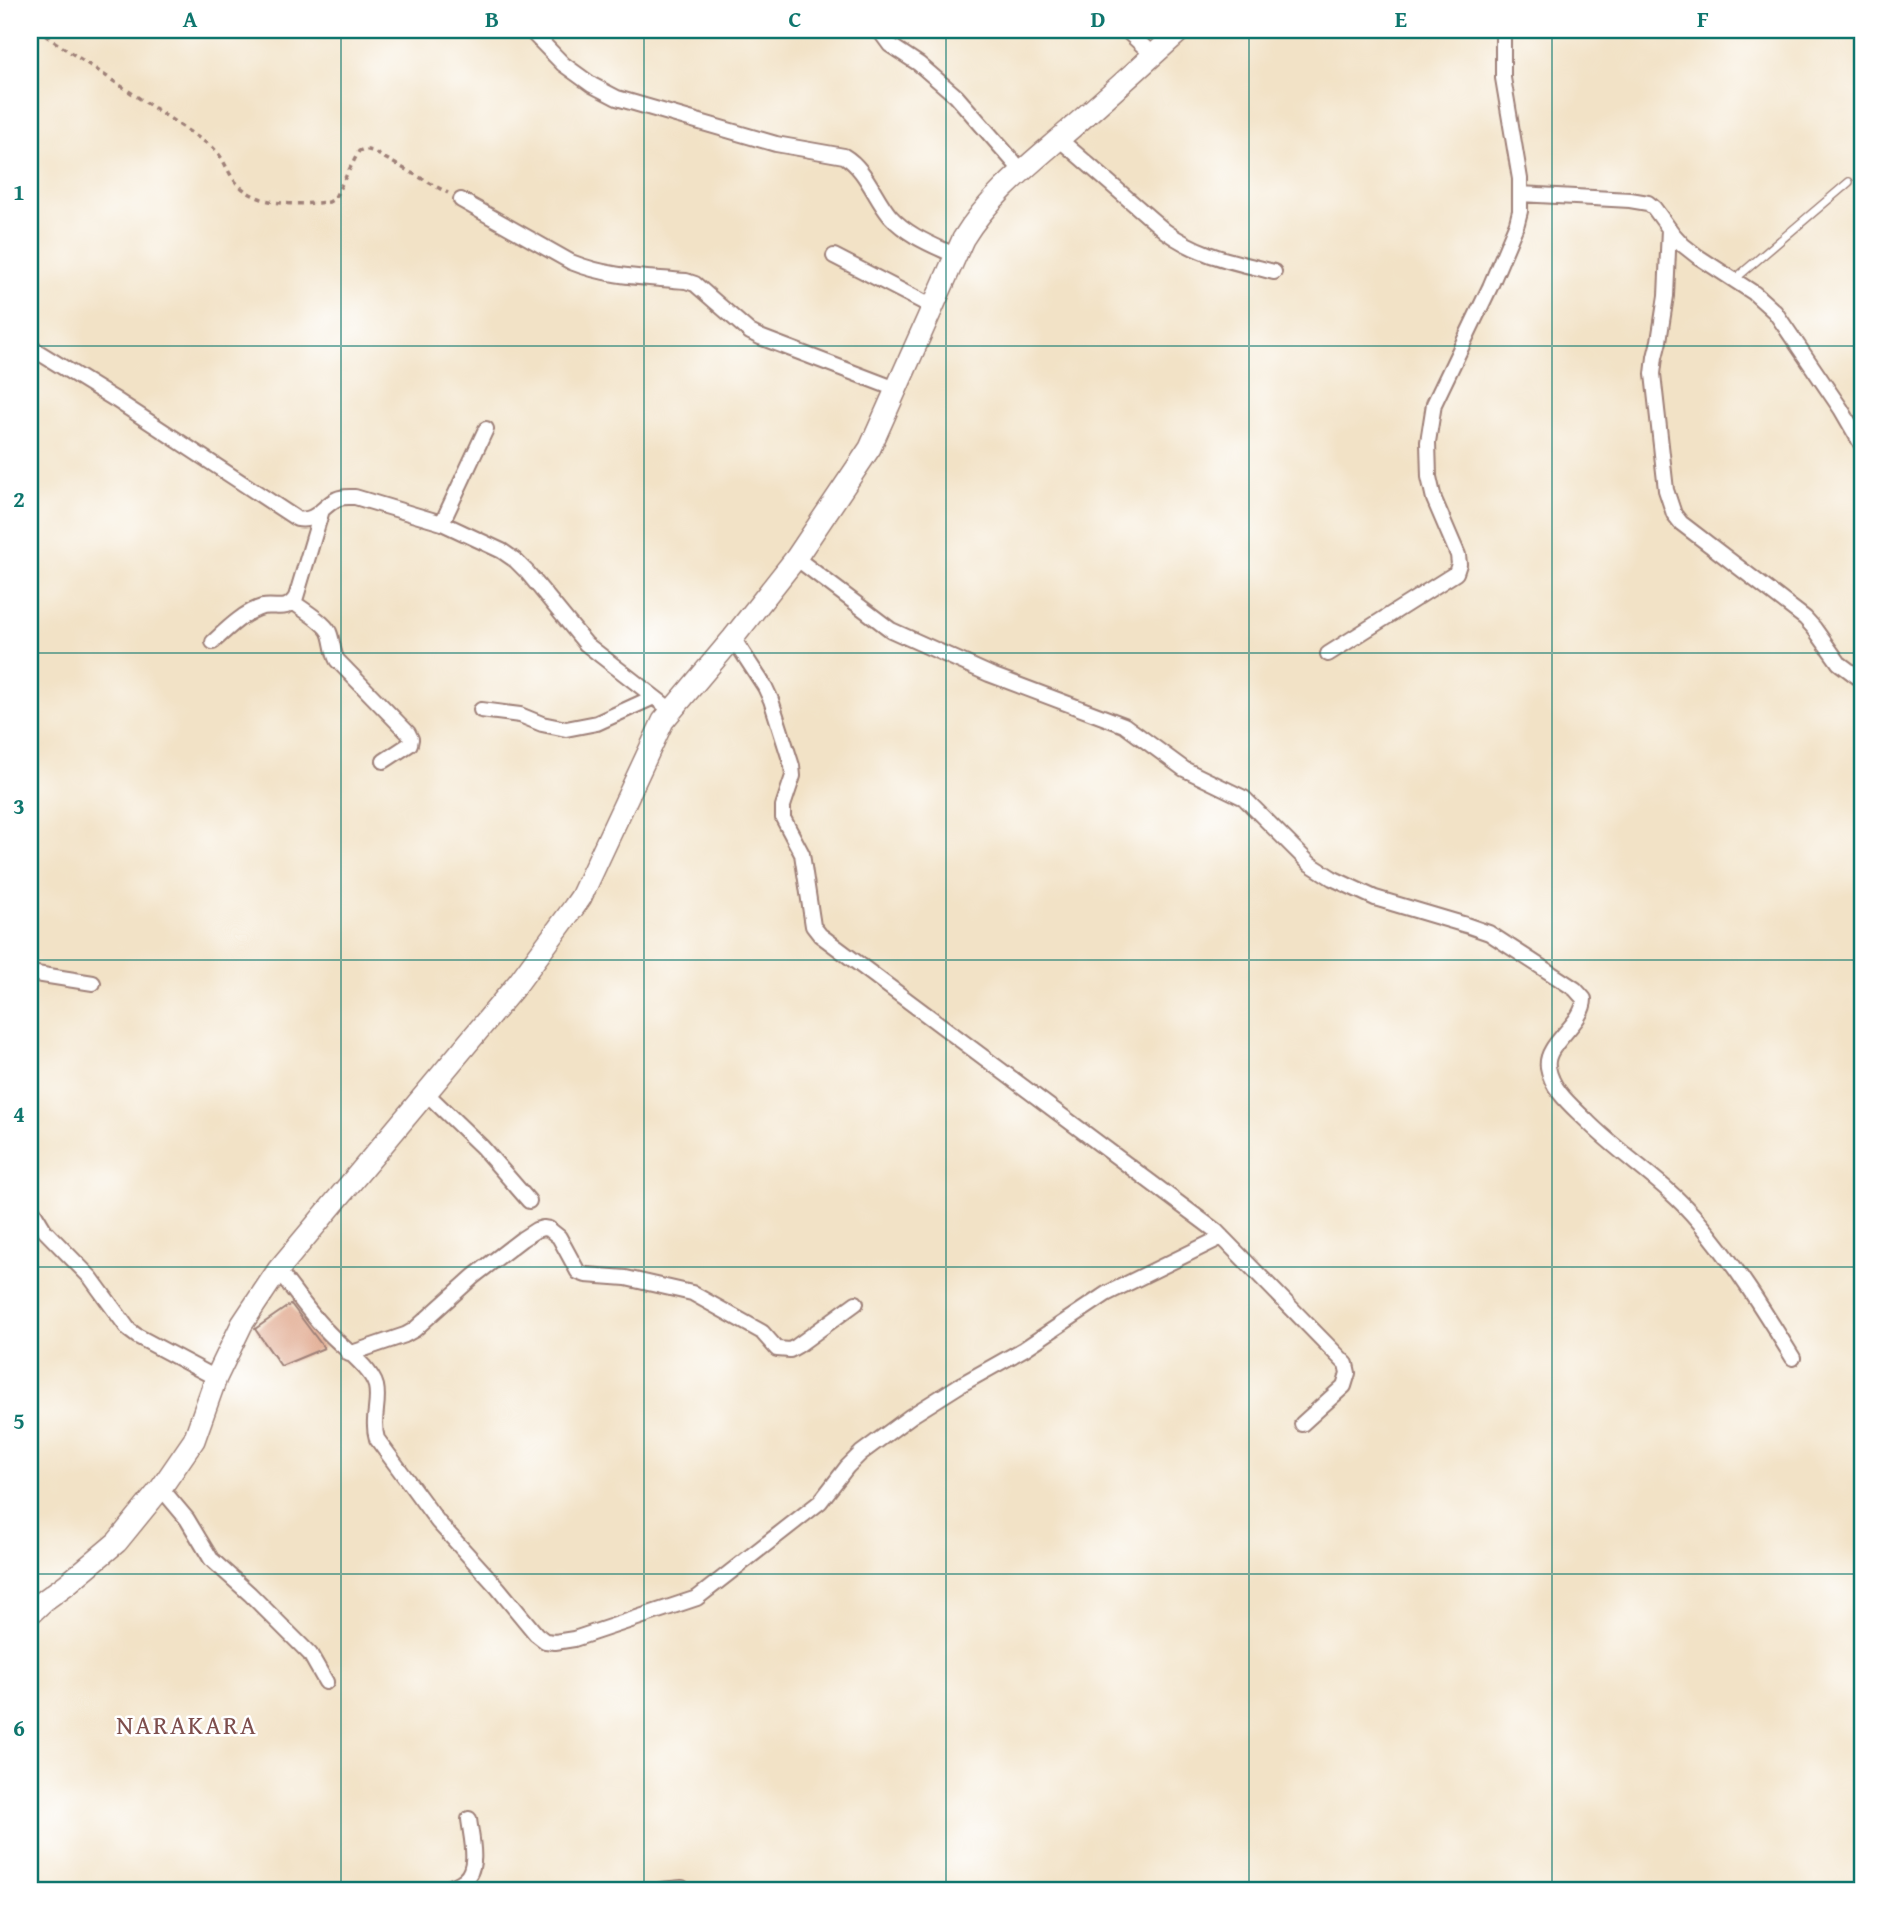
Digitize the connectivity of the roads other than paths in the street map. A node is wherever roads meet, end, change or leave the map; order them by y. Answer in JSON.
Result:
{"nodes":[{"id":1,"x":530,"y":30,"type":"edge"},
{"id":2,"x":879,"y":30,"type":"edge"},
{"id":3,"x":1126,"y":30,"type":"edge"},
{"id":4,"x":1181,"y":30,"type":"edge"},
{"id":5,"x":1503,"y":30,"type":"edge"},
{"id":6,"x":1153,"y":55,"type":"junction"},
{"id":7,"x":1059,"y":139,"type":"junction"},
{"id":8,"x":1021,"y":170,"type":"junction"},
{"id":9,"x":1849,"y":182,"type":"dead end"},
{"id":10,"x":1520,"y":194,"type":"junction"},
{"id":11,"x":461,"y":200,"type":"road end"},
{"id":12,"x":1669,"y":229,"type":"junction"},
{"id":13,"x":834,"y":256,"type":"dead end"},
{"id":14,"x":956,"y":256,"type":"junction"},
{"id":15,"x":1274,"y":272,"type":"dead end"},
{"id":16,"x":1735,"y":279,"type":"junction"},
{"id":17,"x":933,"y":307,"type":"junction"},
{"id":18,"x":30,"y":347,"type":"edge"},
{"id":19,"x":896,"y":389,"type":"junction"},
{"id":20,"x":486,"y":429,"type":"dead end"},
{"id":21,"x":1863,"y":447,"type":"edge"},
{"id":22,"x":323,"y":510,"type":"junction"},
{"id":23,"x":442,"y":523,"type":"junction"},
{"id":24,"x":796,"y":558,"type":"junction"},
{"id":25,"x":293,"y":603,"type":"junction"},
{"id":26,"x":733,"y":638,"type":"junction"},
{"id":27,"x":213,"y":642,"type":"dead end"},
{"id":28,"x":1328,"y":653,"type":"dead end"},
{"id":29,"x":1863,"y":681,"type":"edge"},
{"id":30,"x":663,"y":704,"type":"junction"},
{"id":31,"x":481,"y":710,"type":"dead end"},
{"id":32,"x":384,"y":761,"type":"dead end"},
{"id":33,"x":30,"y":973,"type":"edge"},
{"id":34,"x":93,"y":983,"type":"dead end"},
{"id":35,"x":426,"y":1093,"type":"junction"},
{"id":36,"x":529,"y":1201,"type":"dead end"},
{"id":37,"x":30,"y":1206,"type":"edge"},
{"id":38,"x":1222,"y":1237,"type":"junction"},
{"id":39,"x":278,"y":1270,"type":"junction"},
{"id":40,"x":856,"y":1303,"type":"dead end"},
{"id":41,"x":349,"y":1354,"type":"junction"},
{"id":42,"x":1793,"y":1358,"type":"dead end"},
{"id":43,"x":216,"y":1378,"type":"junction"},
{"id":44,"x":1302,"y":1424,"type":"dead end"},
{"id":45,"x":161,"y":1488,"type":"junction"},
{"id":46,"x":30,"y":1614,"type":"edge"},
{"id":47,"x":326,"y":1682,"type":"dead end"},
{"id":48,"x":469,"y":1819,"type":"dead end"},
{"id":49,"x":682,"y":1888,"type":"dead end"},
{"id":50,"x":443,"y":1890,"type":"edge"},
{"id":51,"x":661,"y":1890,"type":"edge"}],
"edges":[{"from":1,"to":14,"type":"street"},
{"from":2,"to":8,"type":"street"},
{"from":3,"to":6,"type":"street"},
{"from":4,"to":6,"type":"street"},
{"from":5,"to":10,"type":"street"},
{"from":6,"to":7,"type":"street"},
{"from":7,"to":8,"type":"street"},
{"from":7,"to":15,"type":"street"},
{"from":8,"to":14,"type":"street"},
{"from":9,"to":16,"type":"lane"},
{"from":10,"to":12,"type":"street"},
{"from":10,"to":28,"type":"street"},
{"from":11,"to":19,"type":"street"},
{"from":12,"to":16,"type":"street"},
{"from":12,"to":29,"type":"street"},
{"from":13,"to":17,"type":"street"},
{"from":14,"to":17,"type":"street"},
{"from":16,"to":21,"type":"street"},
{"from":17,"to":19,"type":"street"},
{"from":18,"to":22,"type":"street"},
{"from":19,"to":24,"type":"street"},
{"from":20,"to":23,"type":"street"},
{"from":22,"to":23,"type":"street"},
{"from":22,"to":25,"type":"street"},
{"from":23,"to":30,"type":"street"},
{"from":24,"to":26,"type":"street"},
{"from":24,"to":42,"type":"street"},
{"from":25,"to":27,"type":"street"},
{"from":25,"to":32,"type":"street"},
{"from":26,"to":30,"type":"street"},
{"from":26,"to":38,"type":"street"},
{"from":30,"to":31,"type":"street"},
{"from":30,"to":35,"type":"street"},
{"from":33,"to":34,"type":"street"},
{"from":35,"to":36,"type":"street"},
{"from":35,"to":39,"type":"street"},
{"from":37,"to":43,"type":"street"},
{"from":38,"to":41,"type":"street"},
{"from":38,"to":44,"type":"street"},
{"from":39,"to":41,"type":"street"},
{"from":39,"to":43,"type":"street"},
{"from":40,"to":41,"type":"street"},
{"from":43,"to":45,"type":"street"},
{"from":45,"to":46,"type":"street"},
{"from":45,"to":47,"type":"street"},
{"from":48,"to":50,"type":"street"},
{"from":49,"to":51,"type":"street"}]}
